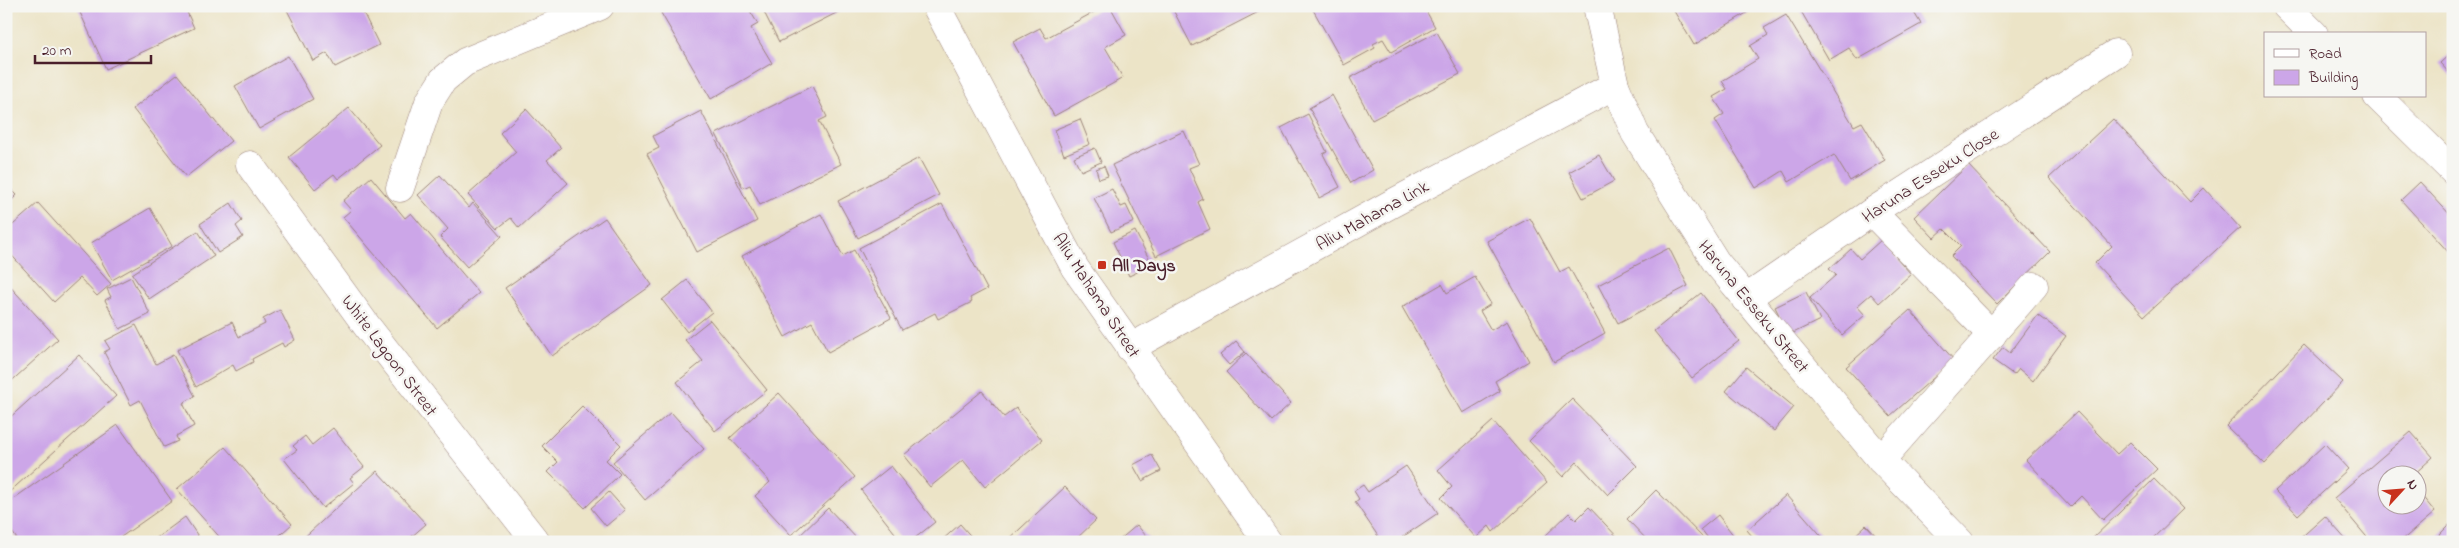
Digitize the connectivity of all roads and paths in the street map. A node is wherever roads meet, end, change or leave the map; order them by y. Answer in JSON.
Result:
{"nodes":[{"id":1,"x":600,"y":6,"type":"edge"},
{"id":2,"x":936,"y":6,"type":"edge"},
{"id":3,"x":1597,"y":6,"type":"edge"},
{"id":4,"x":2286,"y":6,"type":"edge"},
{"id":5,"x":2312,"y":32,"type":"edge"},
{"id":6,"x":2116,"y":53,"type":"dead end"},
{"id":7,"x":1615,"y":85,"type":"junction"},
{"id":8,"x":2379,"y":98,"type":"edge"},
{"id":9,"x":250,"y":165,"type":"dead end"},
{"id":10,"x":2453,"y":171,"type":"edge"},
{"id":11,"x":400,"y":188,"type":"dead end"},
{"id":12,"x":1872,"y":212,"type":"junction"},
{"id":13,"x":2034,"y":286,"type":"dead end"},
{"id":14,"x":1746,"y":299,"type":"junction"},
{"id":15,"x":1992,"y":335,"type":"junction"},
{"id":16,"x":1130,"y":348,"type":"junction"},
{"id":17,"x":1881,"y":460,"type":"junction"},
{"id":18,"x":536,"y":542,"type":"edge"},
{"id":19,"x":1268,"y":542,"type":"edge"},
{"id":20,"x":1960,"y":542,"type":"edge"}],
"edges":[{"from":1,"to":11,"type":"street"},
{"from":2,"to":16,"type":"street","name":"Aliu Mahama Street"},
{"from":3,"to":7,"type":"street","name":"Haruna Esseku Street"},
{"from":4,"to":5,"type":"street"},
{"from":6,"to":12,"type":"street","name":"Haruna Esseku Close"},
{"from":7,"to":14,"type":"street","name":"Haruna Esseku Street"},
{"from":7,"to":16,"type":"street","name":"Aliu Mahama Link"},
{"from":8,"to":10,"type":"street"},
{"from":9,"to":18,"type":"street","name":"White Lagoon Street"},
{"from":12,"to":14,"type":"street","name":"Haruna Esseku Close"},
{"from":12,"to":15,"type":"street"},
{"from":13,"to":15,"type":"street"},
{"from":14,"to":17,"type":"street","name":"Haruna Esseku Street"},
{"from":15,"to":17,"type":"street"},
{"from":16,"to":19,"type":"street","name":"Aliu Mahama Street"},
{"from":17,"to":20,"type":"street","name":"Haruna Esseku Street"}]}
